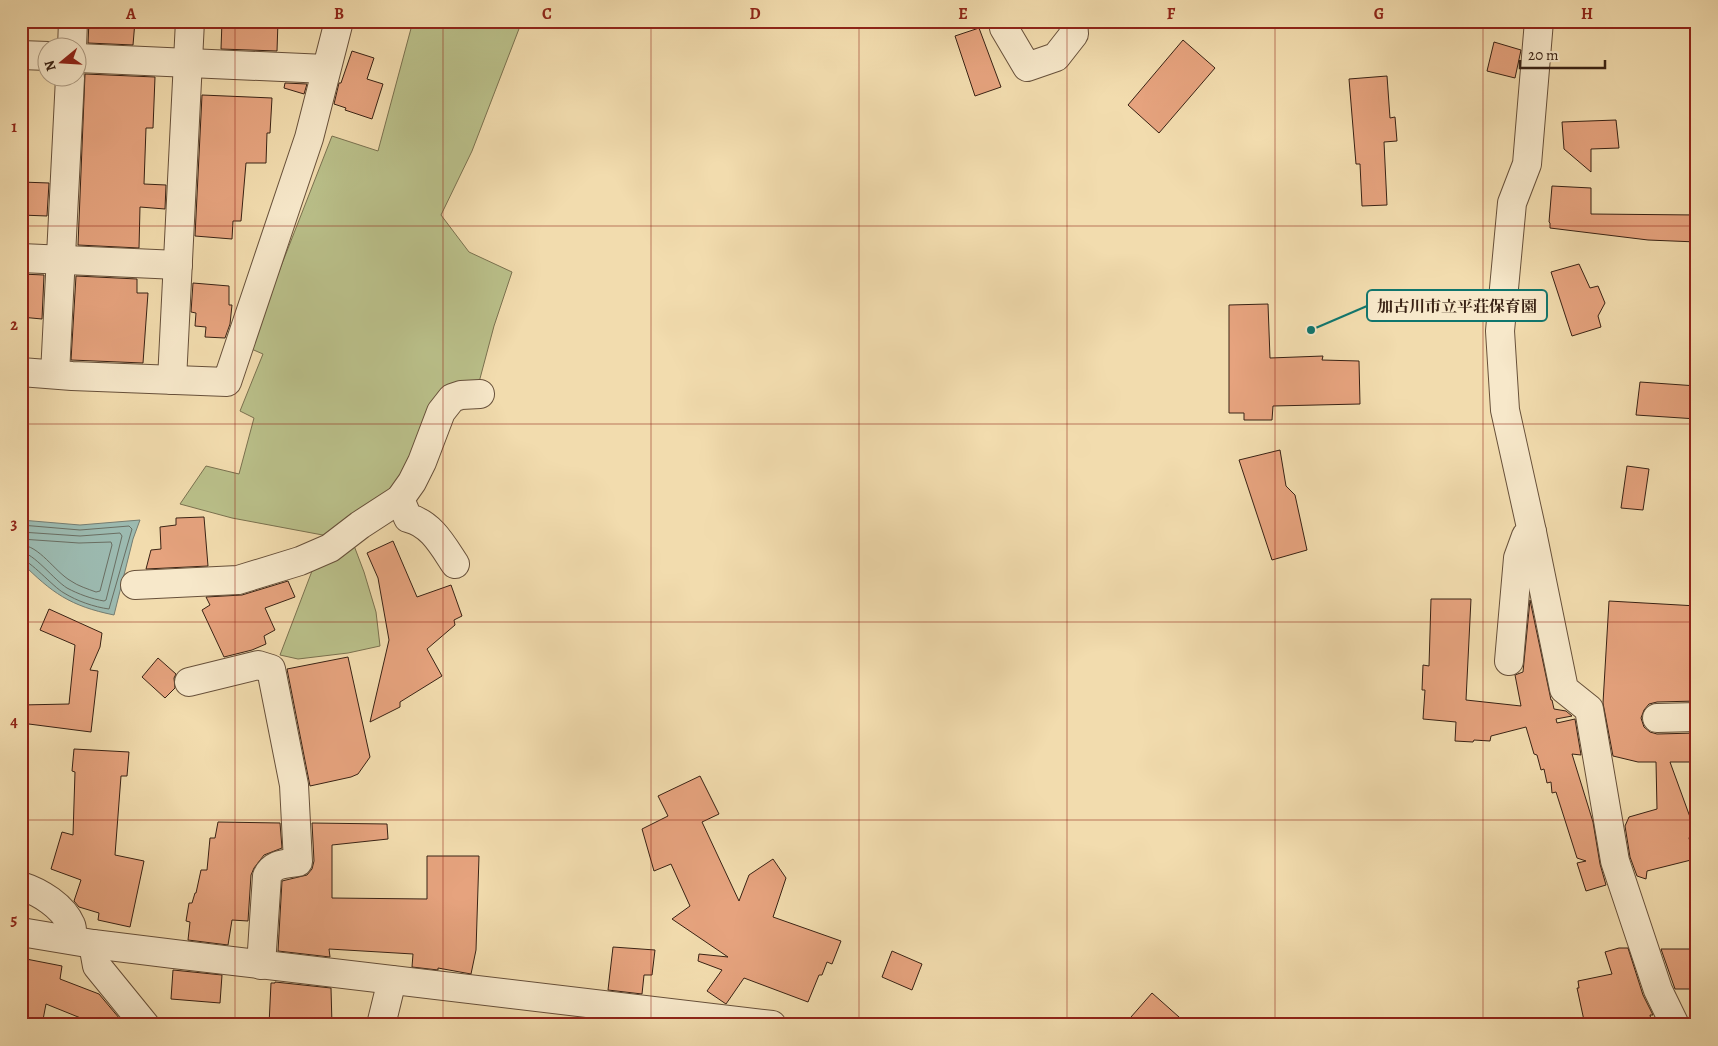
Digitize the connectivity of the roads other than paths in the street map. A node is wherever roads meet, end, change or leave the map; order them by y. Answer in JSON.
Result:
{"nodes":[{"id":1,"x":73,"y":21,"type":"edge"},
{"id":2,"x":190,"y":21,"type":"edge"},
{"id":3,"x":339,"y":21,"type":"edge"},
{"id":4,"x":1003,"y":21,"type":"edge"},
{"id":5,"x":1073,"y":21,"type":"edge"},
{"id":6,"x":1539,"y":21,"type":"edge"},
{"id":7,"x":72,"y":38,"type":"edge"},
{"id":8,"x":21,"y":55,"type":"edge"},
{"id":9,"x":38,"y":56,"type":"edge"},
{"id":10,"x":88,"y":58,"type":"edge"},
{"id":11,"x":188,"y":63,"type":"junction"},
{"id":12,"x":326,"y":69,"type":"junction"},
{"id":13,"x":70,"y":88,"type":"edge"},
{"id":14,"x":21,"y":258,"type":"edge"},
{"id":15,"x":61,"y":260,"type":"junction"},
{"id":16,"x":178,"y":265,"type":"junction"},
{"id":17,"x":21,"y":372,"type":"edge"},
{"id":18,"x":55,"y":374,"type":"junction"},
{"id":19,"x":172,"y":380,"type":"junction"},
{"id":20,"x":480,"y":394,"type":"dead end"},
{"id":21,"x":400,"y":499,"type":"junction"},
{"id":22,"x":1532,"y":532,"type":"junction"},
{"id":23,"x":455,"y":564,"type":"dead end"},
{"id":24,"x":135,"y":585,"type":"dead end"},
{"id":25,"x":1509,"y":661,"type":"dead end"},
{"id":26,"x":189,"y":682,"type":"dead end"},
{"id":27,"x":1697,"y":717,"type":"edge"},
{"id":28,"x":1657,"y":718,"type":"dead end"},
{"id":29,"x":21,"y":886,"type":"edge"},
{"id":30,"x":21,"y":932,"type":"edge"},
{"id":31,"x":83,"y":942,"type":"junction"},
{"id":32,"x":261,"y":965,"type":"junction"},
{"id":33,"x":392,"y":980,"type":"junction"},
{"id":34,"x":145,"y":1025,"type":"edge"},
{"id":35,"x":382,"y":1025,"type":"edge"},
{"id":36,"x":772,"y":1025,"type":"edge"},
{"id":37,"x":1675,"y":1025,"type":"edge"}],
"edges":[{"from":1,"to":7,"type":"street"},
{"from":2,"to":11,"type":"street"},
{"from":3,"to":12,"type":"street"},
{"from":4,"to":5,"type":"street"},
{"from":6,"to":22,"type":"street"},
{"from":8,"to":9,"type":"street"},
{"from":10,"to":11,"type":"street"},
{"from":11,"to":12,"type":"street"},
{"from":11,"to":16,"type":"street"},
{"from":12,"to":19,"type":"street"},
{"from":13,"to":15,"type":"street"},
{"from":14,"to":15,"type":"street"},
{"from":15,"to":16,"type":"street"},
{"from":15,"to":18,"type":"street"},
{"from":16,"to":19,"type":"street"},
{"from":17,"to":18,"type":"street"},
{"from":18,"to":19,"type":"street"},
{"from":20,"to":21,"type":"street"},
{"from":21,"to":23,"type":"street"},
{"from":21,"to":24,"type":"street"},
{"from":22,"to":25,"type":"street"},
{"from":22,"to":37,"type":"street"},
{"from":26,"to":32,"type":"street"},
{"from":27,"to":28,"type":"street"},
{"from":29,"to":31,"type":"street"},
{"from":30,"to":31,"type":"street"},
{"from":31,"to":32,"type":"street"},
{"from":31,"to":34,"type":"street"},
{"from":32,"to":33,"type":"street"},
{"from":33,"to":35,"type":"street"},
{"from":33,"to":36,"type":"street"}]}
